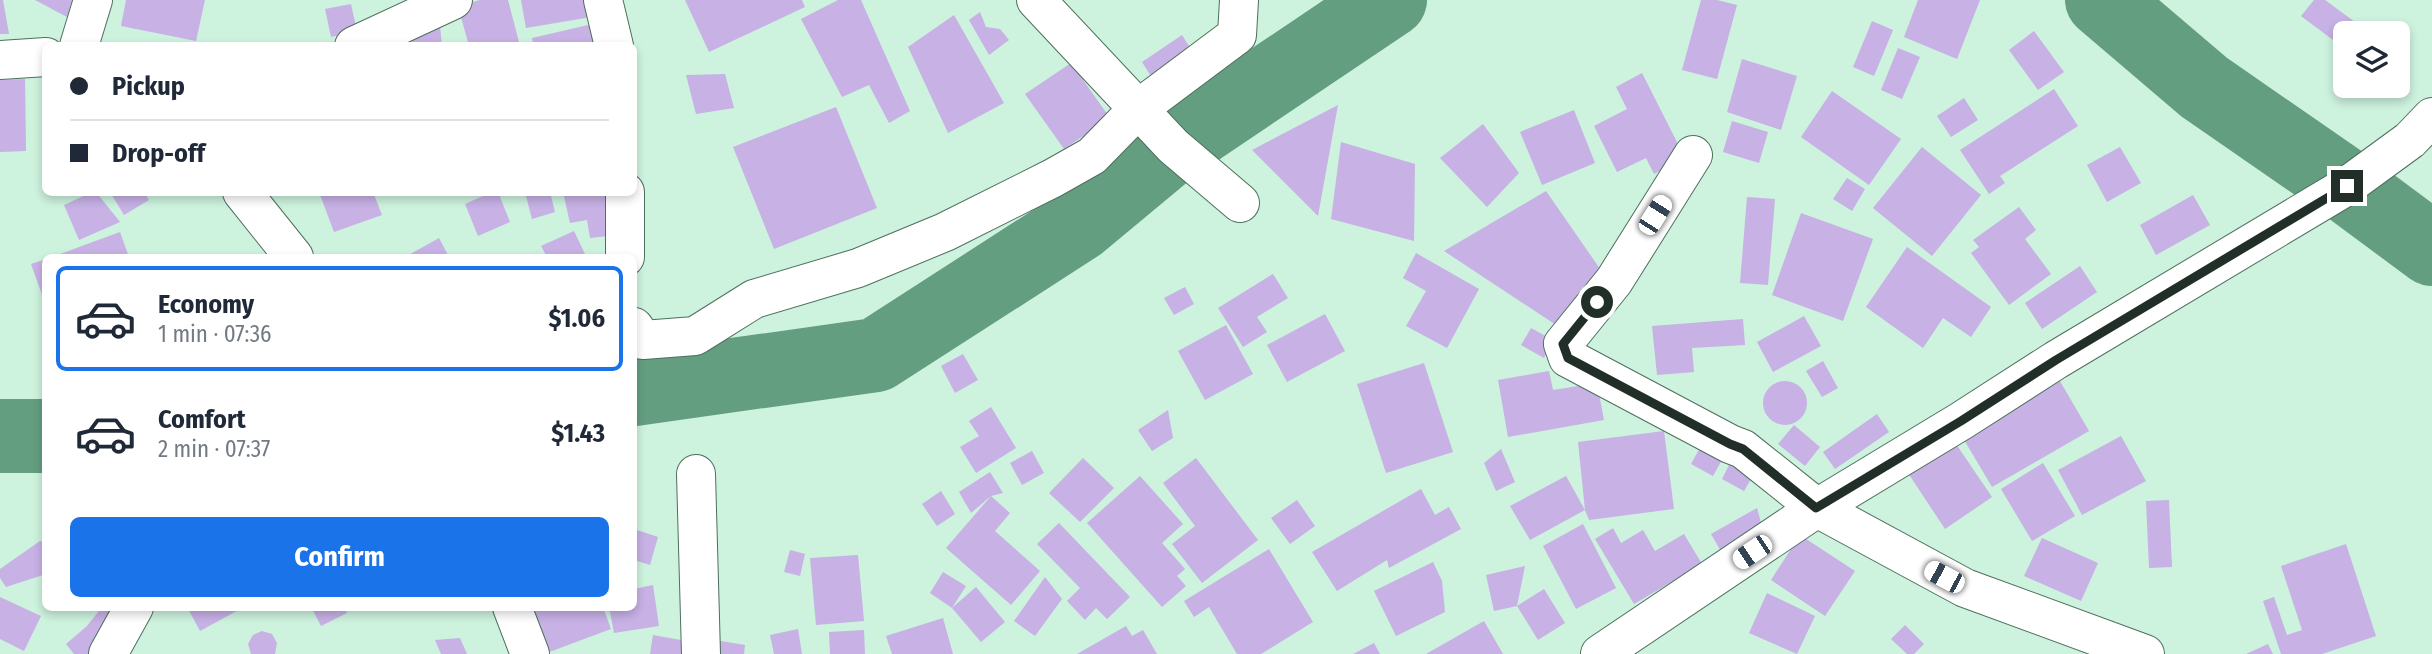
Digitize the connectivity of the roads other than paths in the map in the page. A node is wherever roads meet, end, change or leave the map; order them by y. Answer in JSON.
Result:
{"nodes":[{"id":1,"x":93,"y":0,"type":"edge"},
{"id":2,"x":453,"y":0,"type":"edge"},
{"id":3,"x":603,"y":0,"type":"edge"},
{"id":4,"x":1036,"y":0,"type":"edge"},
{"id":5,"x":1239,"y":0,"type":"edge"},
{"id":6,"x":80,"y":42,"type":"edge"},
{"id":7,"x":363,"y":42,"type":"edge"},
{"id":8,"x":613,"y":42,"type":"edge"},
{"id":9,"x":42,"y":57,"type":"edge"},
{"id":10,"x":0,"y":60,"type":"edge"},
{"id":11,"x":1138,"y":109,"type":"junction"},
{"id":12,"x":2432,"y":117,"type":"edge"},
{"id":13,"x":1693,"y":155,"type":"dead end"},
{"id":14,"x":245,"y":196,"type":"edge"},
{"id":15,"x":625,"y":196,"type":"edge"},
{"id":16,"x":1240,"y":203,"type":"dead end"},
{"id":17,"x":292,"y":254,"type":"edge"},
{"id":18,"x":625,"y":254,"type":"edge"},
{"id":19,"x":637,"y":331,"type":"edge"},
{"id":20,"x":696,"y":474,"type":"dead end"},
{"id":21,"x":1816,"y":508,"type":"junction"},
{"id":22,"x":132,"y":611,"type":"edge"},
{"id":23,"x":514,"y":611,"type":"edge"},
{"id":24,"x":108,"y":654,"type":"edge"},
{"id":25,"x":530,"y":654,"type":"edge"},
{"id":26,"x":701,"y":654,"type":"edge"},
{"id":27,"x":1600,"y":654,"type":"edge"},
{"id":28,"x":2145,"y":654,"type":"edge"}],
"edges":[{"from":1,"to":6,"type":"street"},
{"from":2,"to":7,"type":"street"},
{"from":3,"to":8,"type":"street"},
{"from":4,"to":11,"type":"street"},
{"from":5,"to":11,"type":"street"},
{"from":9,"to":10,"type":"street"},
{"from":11,"to":16,"type":"street"},
{"from":11,"to":19,"type":"street"},
{"from":12,"to":21,"type":"street"},
{"from":13,"to":21,"type":"street"},
{"from":14,"to":17,"type":"street"},
{"from":15,"to":18,"type":"street"},
{"from":20,"to":26,"type":"street"},
{"from":21,"to":27,"type":"street"},
{"from":21,"to":28,"type":"street"},
{"from":22,"to":24,"type":"street"},
{"from":23,"to":25,"type":"street"}]}
